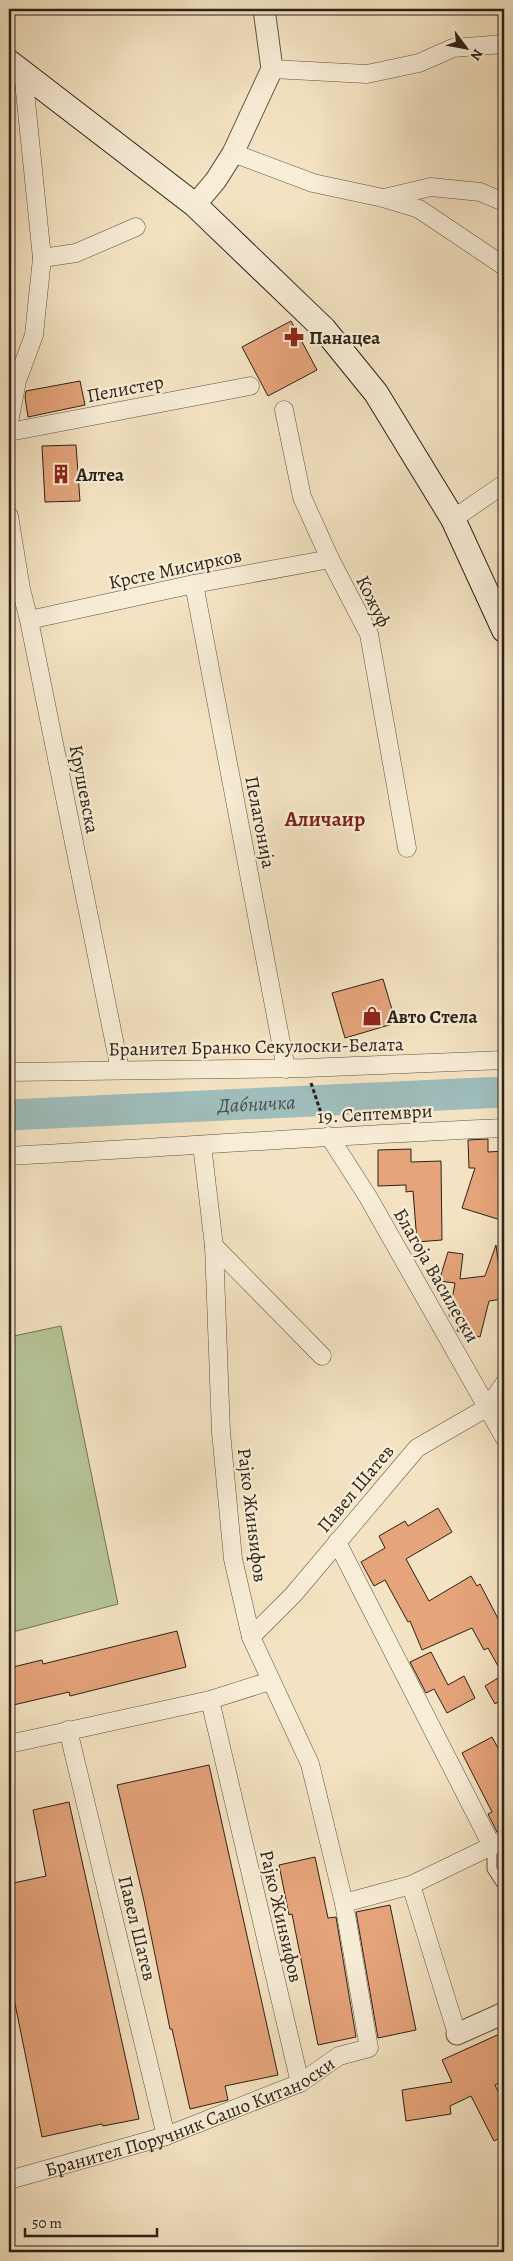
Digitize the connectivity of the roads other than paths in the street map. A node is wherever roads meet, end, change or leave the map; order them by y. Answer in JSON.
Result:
{"nodes":[{"id":1,"x":264,"y":9,"type":"edge"},
{"id":2,"x":504,"y":44,"type":"edge"},
{"id":3,"x":16,"y":67,"type":"edge"},
{"id":4,"x":272,"y":69,"type":"junction"},
{"id":5,"x":233,"y":153,"type":"junction"},
{"id":6,"x":383,"y":198,"type":"junction"},
{"id":7,"x":504,"y":202,"type":"edge"},
{"id":8,"x":195,"y":205,"type":"junction"},
{"id":9,"x":136,"y":227,"type":"dead end"},
{"id":10,"x":42,"y":258,"type":"junction"},
{"id":11,"x":504,"y":266,"type":"edge"},
{"id":12,"x":250,"y":386,"type":"dead end"},
{"id":13,"x":284,"y":410,"type":"dead end"},
{"id":14,"x":9,"y":422,"type":"edge"},
{"id":15,"x":9,"y":432,"type":"edge"},
{"id":16,"x":504,"y":484,"type":"edge"},
{"id":17,"x":9,"y":516,"type":"edge"},
{"id":18,"x":453,"y":519,"type":"junction"},
{"id":19,"x":330,"y":559,"type":"junction"},
{"id":20,"x":194,"y":584,"type":"junction"},
{"id":21,"x":15,"y":590,"type":"edge"},
{"id":22,"x":29,"y":620,"type":"junction"},
{"id":23,"x":504,"y":630,"type":"edge"},
{"id":24,"x":407,"y":848,"type":"dead end"},
{"id":25,"x":504,"y":1060,"type":"edge"},
{"id":26,"x":286,"y":1069,"type":"junction"},
{"id":27,"x":120,"y":1070,"type":"junction"},
{"id":28,"x":9,"y":1072,"type":"edge"},
{"id":29,"x":504,"y":1128,"type":"edge"},
{"id":30,"x":329,"y":1136,"type":"junction"},
{"id":31,"x":202,"y":1146,"type":"junction"},
{"id":32,"x":9,"y":1156,"type":"edge"},
{"id":33,"x":214,"y":1246,"type":"junction"},
{"id":34,"x":322,"y":1356,"type":"dead end"},
{"id":35,"x":504,"y":1384,"type":"edge"},
{"id":36,"x":488,"y":1407,"type":"junction"},
{"id":37,"x":504,"y":1437,"type":"edge"},
{"id":38,"x":338,"y":1542,"type":"junction"},
{"id":39,"x":252,"y":1637,"type":"junction"},
{"id":40,"x":270,"y":1681,"type":"junction"},
{"id":41,"x":210,"y":1700,"type":"junction"},
{"id":42,"x":68,"y":1730,"type":"junction"},
{"id":43,"x":9,"y":1744,"type":"edge"},
{"id":44,"x":498,"y":1843,"type":"edge"},
{"id":45,"x":504,"y":1881,"type":"edge"},
{"id":46,"x":411,"y":1885,"type":"junction"},
{"id":47,"x":344,"y":1903,"type":"junction"},
{"id":48,"x":504,"y":2013,"type":"edge"},
{"id":49,"x":457,"y":2034,"type":"joint"},
{"id":50,"x":369,"y":2048,"type":"joint"},
{"id":51,"x":300,"y":2083,"type":"junction"},
{"id":52,"x":166,"y":2136,"type":"junction"},
{"id":53,"x":9,"y":2177,"type":"edge"}],
"edges":[{"from":1,"to":4,"type":"street"},
{"from":2,"to":4,"type":"street"},
{"from":3,"to":8,"type":"main road"},
{"from":3,"to":10,"type":"street"},
{"from":4,"to":5,"type":"street"},
{"from":5,"to":6,"type":"street"},
{"from":5,"to":8,"type":"street"},
{"from":6,"to":7,"type":"street"},
{"from":6,"to":11,"type":"street"},
{"from":8,"to":18,"type":"main road"},
{"from":9,"to":10,"type":"street"},
{"from":10,"to":14,"type":"street"},
{"from":12,"to":15,"type":"street","name":"Пелистер"},
{"from":13,"to":19,"type":"street","name":"Кожуф"},
{"from":16,"to":18,"type":"street"},
{"from":17,"to":21,"type":"street","name":"Крушевска"},
{"from":18,"to":23,"type":"main road"},
{"from":19,"to":20,"type":"street","name":"Крсте Мисирков"},
{"from":19,"to":24,"type":"street","name":"Кожуф"},
{"from":20,"to":22,"type":"street","name":"Крсте Мисирков"},
{"from":20,"to":26,"type":"street","name":"Пелагонија"},
{"from":21,"to":22,"type":"street","name":"Крушевска"},
{"from":22,"to":27,"type":"street","name":"Крушевска"},
{"from":25,"to":26,"type":"street","name":"Бранител Бранко Секулоски-Белата"},
{"from":26,"to":27,"type":"street","name":"Бранител Бранко Секулоски-Белата"},
{"from":27,"to":28,"type":"street","name":"Бранител Бранко Секулоски-Белата"},
{"from":29,"to":30,"type":"street","name":"19. Септември"},
{"from":30,"to":31,"type":"street","name":"19. Септември"},
{"from":30,"to":36,"type":"street","name":"Благоја Василески"},
{"from":31,"to":32,"type":"street","name":"19. Септември"},
{"from":31,"to":33,"type":"street","name":"Рајко Жинѕифов"},
{"from":33,"to":34,"type":"street"},
{"from":33,"to":39,"type":"street","name":"Рајко Жинѕифов"},
{"from":35,"to":36,"type":"street","name":"Павел Шатев"},
{"from":36,"to":37,"type":"street","name":"Благоја Василески"},
{"from":36,"to":38,"type":"street","name":"Павел Шатев"},
{"from":38,"to":39,"type":"street","name":"Павел Шатев"},
{"from":38,"to":44,"type":"street"},
{"from":39,"to":40,"type":"street","name":"Рајко Жинѕифов"},
{"from":40,"to":41,"type":"street"},
{"from":40,"to":47,"type":"street","name":"Рајко Жинѕифов"},
{"from":41,"to":42,"type":"street"},
{"from":41,"to":51,"type":"street","name":"Рајко Жинѕифов"},
{"from":42,"to":43,"type":"street"},
{"from":42,"to":52,"type":"street","name":"Павел Шатев"},
{"from":44,"to":45,"type":"lane"},
{"from":44,"to":46,"type":"street"},
{"from":46,"to":47,"type":"street"},
{"from":46,"to":49,"type":"street"},
{"from":47,"to":50,"type":"street","name":"Рајко Жинѕифов"},
{"from":48,"to":49,"type":"street"},
{"from":50,"to":51,"type":"street","name":"Бранител Поручник Сашо Китаноски"},
{"from":51,"to":52,"type":"street","name":"Бранител Поручник Сашо Китаноски"},
{"from":52,"to":53,"type":"street","name":"Бранител Поручник Сашо Китаноски"}]}
